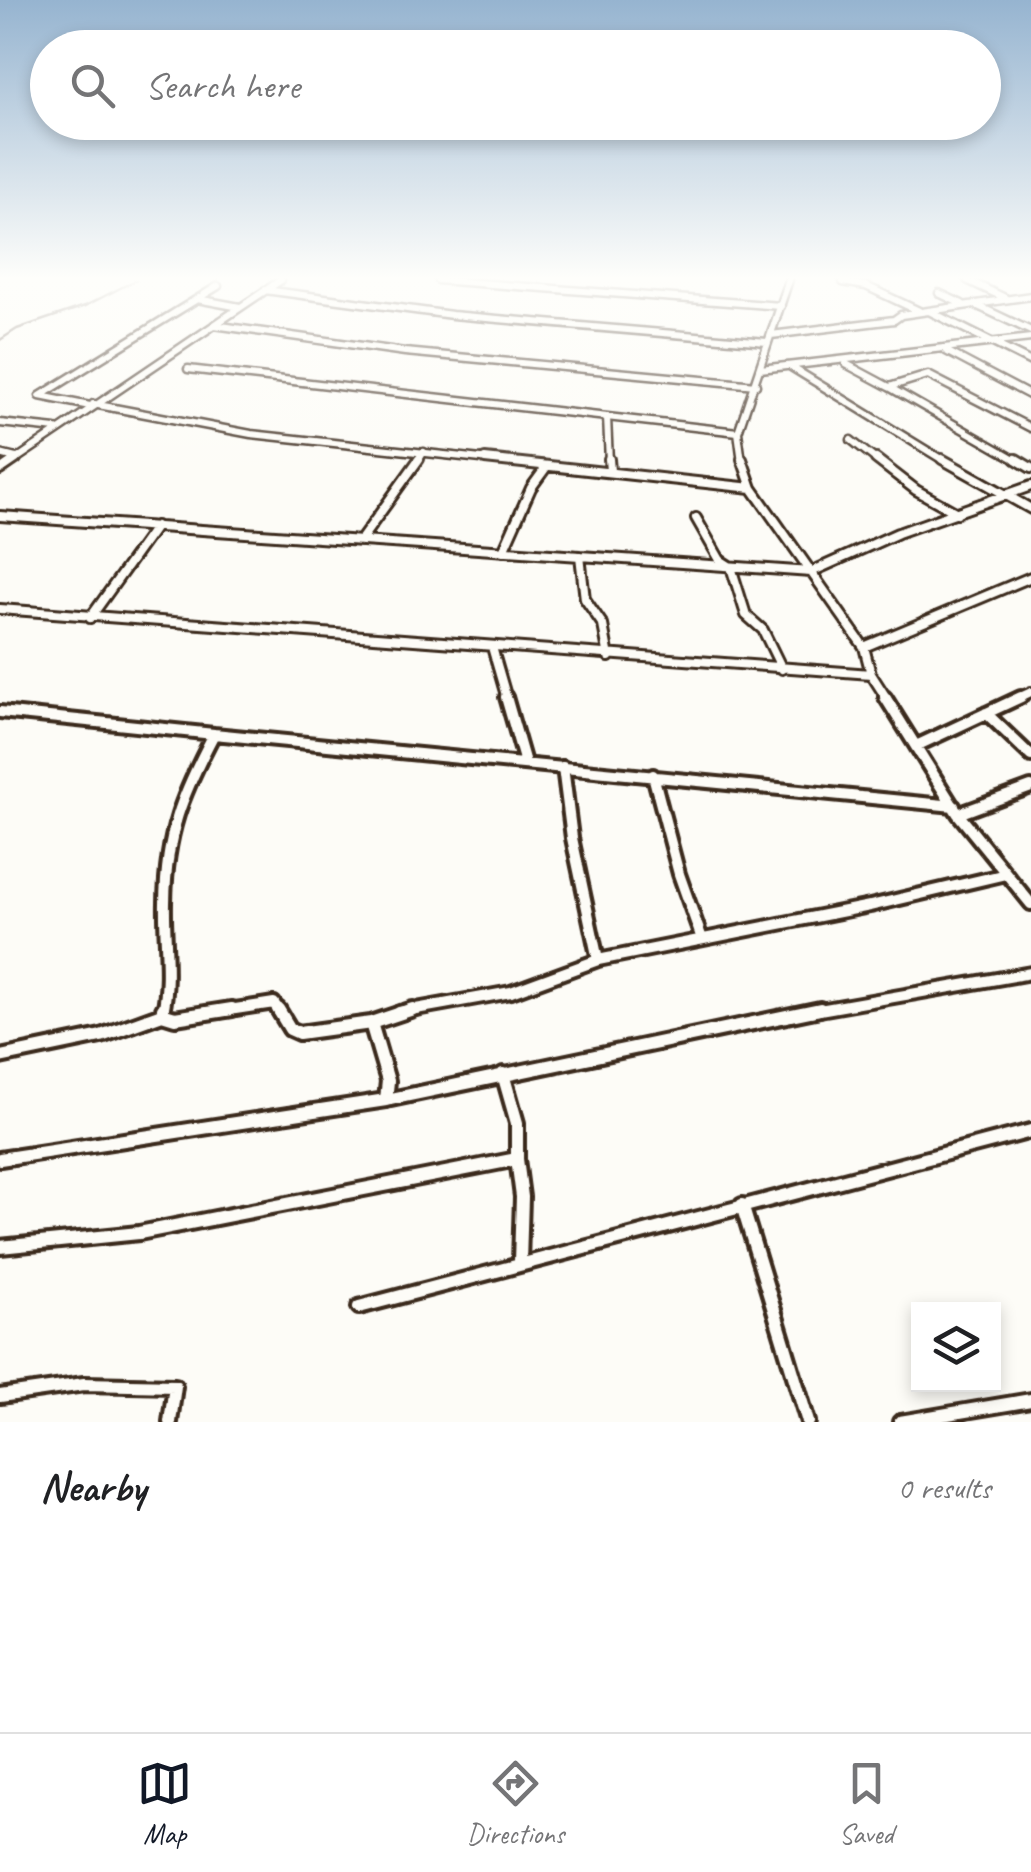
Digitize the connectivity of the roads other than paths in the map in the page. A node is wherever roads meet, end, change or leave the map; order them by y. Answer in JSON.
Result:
{"nodes":[{"id":1,"x":120,"y":346,"type":"edge"},
{"id":2,"x":181,"y":346,"type":"edge"},
{"id":3,"x":364,"y":346,"type":"edge"},
{"id":4,"x":767,"y":346,"type":"edge"},
{"id":5,"x":976,"y":346,"type":"edge"},
{"id":6,"x":1001,"y":346,"type":"edge"},
{"id":7,"x":944,"y":350,"type":"junction"},
{"id":8,"x":846,"y":362,"type":"junction"},
{"id":9,"x":1031,"y":362,"type":"edge"},
{"id":10,"x":792,"y":366,"type":"junction"},
{"id":11,"x":188,"y":369,"type":"dead end"},
{"id":12,"x":760,"y":369,"type":"junction"},
{"id":13,"x":756,"y":385,"type":"junction"},
{"id":14,"x":889,"y":387,"type":"junction"},
{"id":15,"x":1031,"y":396,"type":"edge"},
{"id":16,"x":92,"y":405,"type":"junction"},
{"id":17,"x":606,"y":417,"type":"junction"},
{"id":18,"x":0,"y":422,"type":"edge"},
{"id":19,"x":1031,"y":428,"type":"edge"},
{"id":20,"x":58,"y":429,"type":"junction"},
{"id":21,"x":738,"y":432,"type":"junction"},
{"id":22,"x":851,"y":440,"type":"dead end"},
{"id":23,"x":424,"y":452,"type":"junction"},
{"id":24,"x":0,"y":454,"type":"edge"},
{"id":25,"x":16,"y":458,"type":"junction"},
{"id":26,"x":548,"y":466,"type":"junction"},
{"id":27,"x":1031,"y":468,"type":"edge"},
{"id":28,"x":0,"y":470,"type":"edge"},
{"id":29,"x":610,"y":471,"type":"junction"},
{"id":30,"x":1031,"y":486,"type":"edge"},
{"id":31,"x":752,"y":488,"type":"junction"},
{"id":32,"x":1005,"y":496,"type":"junction"},
{"id":33,"x":1031,"y":508,"type":"edge"},
{"id":34,"x":957,"y":513,"type":"junction"},
{"id":35,"x":0,"y":516,"type":"edge"},
{"id":36,"x":696,"y":518,"type":"dead end"},
{"id":37,"x":156,"y":526,"type":"junction"},
{"id":38,"x":360,"y":541,"type":"junction"},
{"id":39,"x":502,"y":551,"type":"junction"},
{"id":40,"x":580,"y":556,"type":"junction"},
{"id":41,"x":731,"y":567,"type":"junction"},
{"id":42,"x":811,"y":572,"type":"junction"},
{"id":43,"x":1031,"y":577,"type":"edge"},
{"id":44,"x":0,"y":610,"type":"edge"},
{"id":45,"x":90,"y":618,"type":"junction"},
{"id":46,"x":492,"y":647,"type":"junction"},
{"id":47,"x":864,"y":647,"type":"junction"},
{"id":48,"x":609,"y":657,"type":"junction"},
{"id":49,"x":782,"y":670,"type":"junction"},
{"id":50,"x":871,"y":674,"type":"junction"},
{"id":51,"x":1031,"y":692,"type":"edge"},
{"id":52,"x":0,"y":712,"type":"edge"},
{"id":53,"x":986,"y":713,"type":"junction"},
{"id":54,"x":214,"y":734,"type":"junction"},
{"id":55,"x":916,"y":746,"type":"junction"},
{"id":56,"x":1031,"y":756,"type":"edge"},
{"id":57,"x":525,"y":763,"type":"junction"},
{"id":58,"x":563,"y":767,"type":"junction"},
{"id":59,"x":652,"y":775,"type":"junction"},
{"id":60,"x":1030,"y":788,"type":"edge"},
{"id":61,"x":956,"y":810,"type":"junction"},
{"id":62,"x":1006,"y":874,"type":"junction"},
{"id":63,"x":1031,"y":904,"type":"edge"},
{"id":64,"x":702,"y":939,"type":"junction"},
{"id":65,"x":598,"y":960,"type":"junction"},
{"id":66,"x":1031,"y":973,"type":"edge"},
{"id":67,"x":162,"y":1014,"type":"junction"},
{"id":68,"x":371,"y":1023,"type":"junction"},
{"id":69,"x":0,"y":1057,"type":"edge"},
{"id":70,"x":503,"y":1074,"type":"junction"},
{"id":71,"x":386,"y":1100,"type":"junction"},
{"id":72,"x":1031,"y":1131,"type":"edge"},
{"id":73,"x":0,"y":1159,"type":"edge"},
{"id":74,"x":518,"y":1160,"type":"junction"},
{"id":75,"x":742,"y":1206,"type":"junction"},
{"id":76,"x":0,"y":1248,"type":"edge"},
{"id":77,"x":520,"y":1262,"type":"junction"},
{"id":78,"x":359,"y":1306,"type":"dead end"},
{"id":79,"x":0,"y":1396,"type":"edge"},
{"id":80,"x":1031,"y":1400,"type":"edge"},
{"id":81,"x":170,"y":1422,"type":"edge"},
{"id":82,"x":808,"y":1422,"type":"edge"},
{"id":83,"x":900,"y":1422,"type":"edge"}],
"edges":[{"from":1,"to":16,"type":"street"},
{"from":2,"to":16,"type":"street"},
{"from":3,"to":13,"type":"street"},
{"from":4,"to":12,"type":"street"},
{"from":5,"to":7,"type":"street"},
{"from":6,"to":9,"type":"street"},
{"from":7,"to":8,"type":"street"},
{"from":7,"to":15,"type":"street"},
{"from":8,"to":10,"type":"street"},
{"from":8,"to":14,"type":"street"},
{"from":10,"to":12,"type":"street"},
{"from":10,"to":32,"type":"street"},
{"from":11,"to":17,"type":"street"},
{"from":12,"to":13,"type":"street"},
{"from":13,"to":21,"type":"street"},
{"from":14,"to":19,"type":"street"},
{"from":14,"to":27,"type":"street"},
{"from":16,"to":20,"type":"street"},
{"from":16,"to":23,"type":"street"},
{"from":17,"to":21,"type":"street"},
{"from":17,"to":29,"type":"street"},
{"from":18,"to":20,"type":"street"},
{"from":20,"to":25,"type":"street"},
{"from":21,"to":31,"type":"street"},
{"from":22,"to":34,"type":"street"},
{"from":23,"to":26,"type":"street"},
{"from":23,"to":38,"type":"street"},
{"from":24,"to":25,"type":"street"},
{"from":25,"to":28,"type":"street"},
{"from":26,"to":29,"type":"street"},
{"from":26,"to":39,"type":"street"},
{"from":29,"to":31,"type":"street"},
{"from":30,"to":32,"type":"street"},
{"from":31,"to":42,"type":"street"},
{"from":32,"to":33,"type":"street"},
{"from":32,"to":34,"type":"street"},
{"from":34,"to":42,"type":"street"},
{"from":35,"to":37,"type":"street"},
{"from":36,"to":41,"type":"street"},
{"from":37,"to":38,"type":"street"},
{"from":37,"to":45,"type":"street"},
{"from":38,"to":39,"type":"street"},
{"from":39,"to":40,"type":"street"},
{"from":40,"to":41,"type":"street"},
{"from":40,"to":48,"type":"street"},
{"from":41,"to":42,"type":"street"},
{"from":41,"to":49,"type":"street"},
{"from":42,"to":47,"type":"street"},
{"from":43,"to":47,"type":"street"},
{"from":44,"to":45,"type":"street"},
{"from":45,"to":46,"type":"street"},
{"from":46,"to":48,"type":"street"},
{"from":46,"to":57,"type":"street"},
{"from":47,"to":50,"type":"street"},
{"from":48,"to":49,"type":"street"},
{"from":49,"to":50,"type":"street"},
{"from":50,"to":55,"type":"street"},
{"from":51,"to":53,"type":"street"},
{"from":52,"to":54,"type":"street"},
{"from":53,"to":55,"type":"street"},
{"from":53,"to":56,"type":"street"},
{"from":54,"to":57,"type":"street"},
{"from":54,"to":67,"type":"street"},
{"from":55,"to":61,"type":"street"},
{"from":57,"to":58,"type":"street"},
{"from":58,"to":59,"type":"street"},
{"from":58,"to":65,"type":"street"},
{"from":59,"to":61,"type":"street"},
{"from":59,"to":64,"type":"street"},
{"from":60,"to":61,"type":"street"},
{"from":61,"to":62,"type":"street"},
{"from":62,"to":63,"type":"street"},
{"from":62,"to":64,"type":"street"},
{"from":64,"to":65,"type":"street"},
{"from":65,"to":68,"type":"street"},
{"from":66,"to":70,"type":"street"},
{"from":67,"to":68,"type":"street"},
{"from":67,"to":69,"type":"street"},
{"from":68,"to":71,"type":"street"},
{"from":70,"to":71,"type":"street"},
{"from":70,"to":74,"type":"street"},
{"from":71,"to":73,"type":"street"},
{"from":72,"to":75,"type":"street"},
{"from":74,"to":76,"type":"street"},
{"from":74,"to":77,"type":"street"},
{"from":75,"to":77,"type":"street"},
{"from":75,"to":82,"type":"street"},
{"from":77,"to":78,"type":"street"},
{"from":79,"to":81,"type":"street"},
{"from":80,"to":83,"type":"street"}]}
